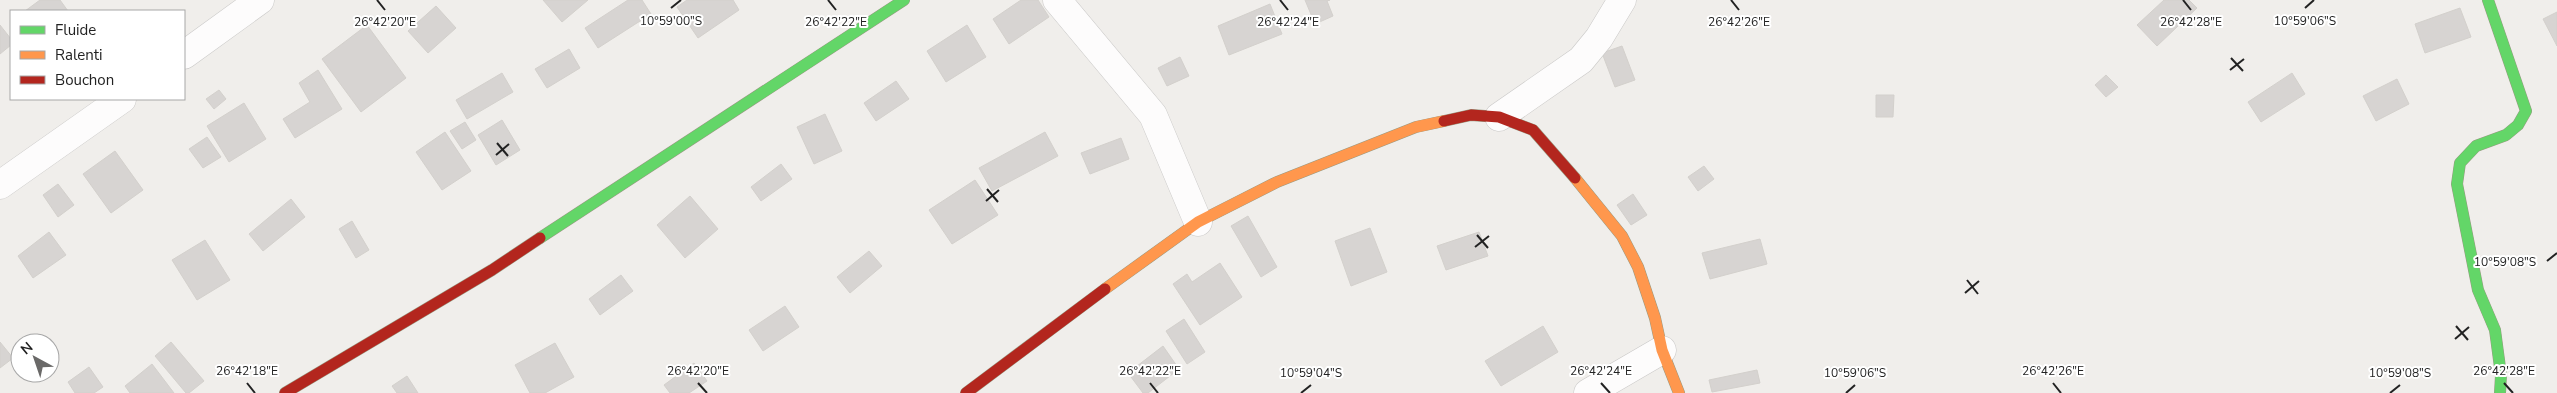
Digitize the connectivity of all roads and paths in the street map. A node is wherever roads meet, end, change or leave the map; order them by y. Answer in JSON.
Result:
{"nodes":[{"id":1,"x":260,"y":0,"type":"edge"},
{"id":2,"x":904,"y":0,"type":"edge"},
{"id":3,"x":1057,"y":0,"type":"edge"},
{"id":4,"x":1622,"y":0,"type":"edge"},
{"id":5,"x":2488,"y":0,"type":"edge"},
{"id":6,"x":185,"y":54,"type":"edge"},
{"id":7,"x":121,"y":100,"type":"edge"},
{"id":8,"x":1499,"y":117,"type":"junction"},
{"id":9,"x":0,"y":185,"type":"edge"},
{"id":10,"x":1198,"y":222,"type":"junction"},
{"id":11,"x":1662,"y":350,"type":"junction"},
{"id":12,"x":285,"y":393,"type":"edge"},
{"id":13,"x":966,"y":393,"type":"edge"},
{"id":14,"x":1588,"y":393,"type":"edge"},
{"id":15,"x":1679,"y":393,"type":"edge"},
{"id":16,"x":2500,"y":393,"type":"edge"}],
"edges":[{"from":1,"to":6,"type":"street"},
{"from":2,"to":12,"type":"street"},
{"from":3,"to":10,"type":"street"},
{"from":4,"to":8,"type":"street"},
{"from":5,"to":16,"type":"street"},
{"from":7,"to":9,"type":"street"},
{"from":8,"to":10,"type":"street"},
{"from":8,"to":11,"type":"street"},
{"from":10,"to":13,"type":"street"},
{"from":11,"to":14,"type":"street"},
{"from":11,"to":15,"type":"street"}]}
